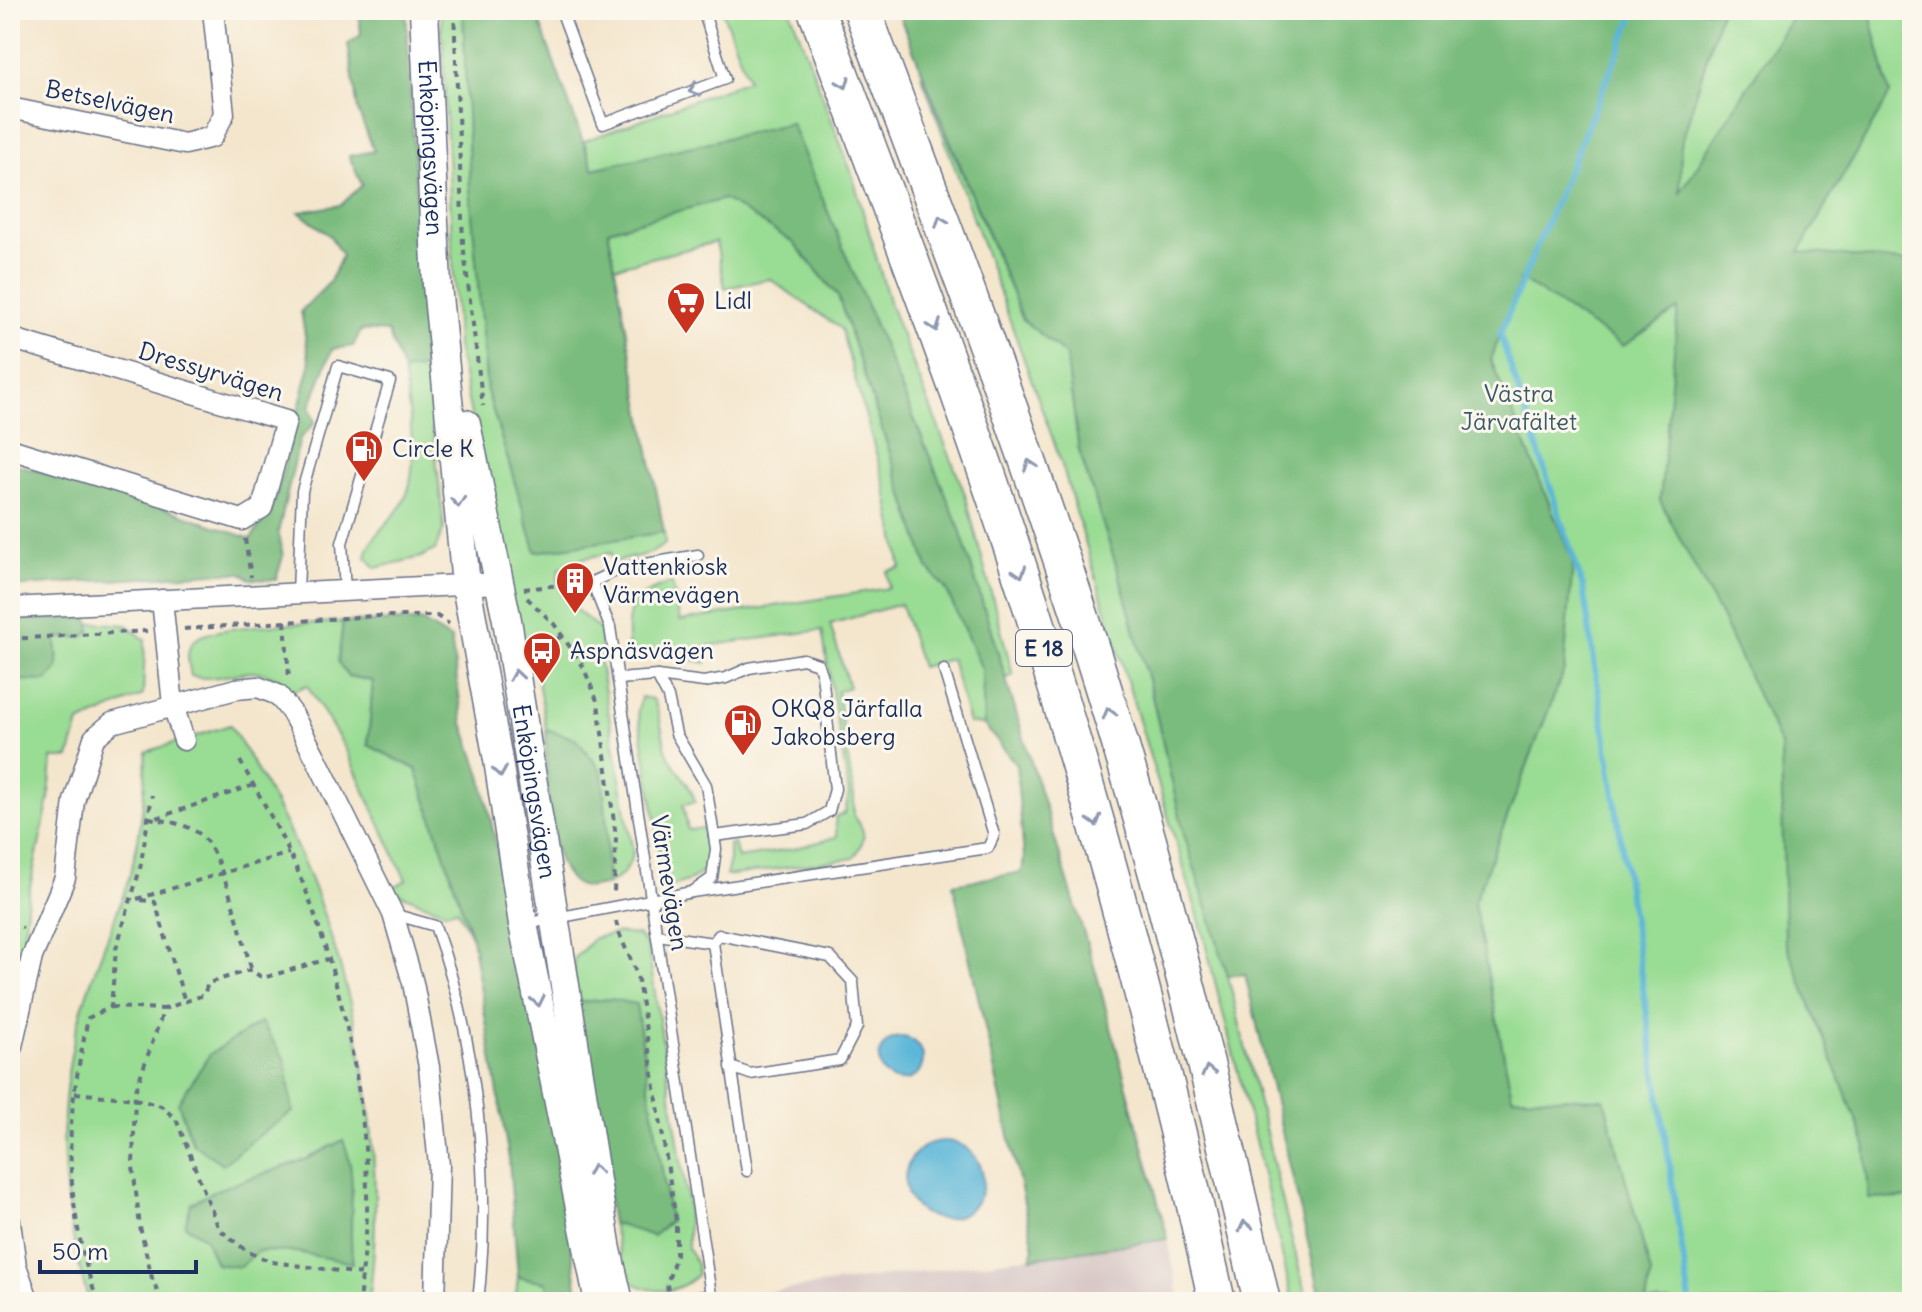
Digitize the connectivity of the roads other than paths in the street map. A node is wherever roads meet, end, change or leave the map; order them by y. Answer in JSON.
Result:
{"nodes":[{"id":1,"x":213,"y":10,"type":"edge"},
{"id":2,"x":424,"y":10,"type":"edge"},
{"id":3,"x":561,"y":10,"type":"edge"},
{"id":4,"x":703,"y":10,"type":"edge"},
{"id":5,"x":816,"y":10,"type":"edge"},
{"id":6,"x":862,"y":10,"type":"edge"},
{"id":7,"x":10,"y":108,"type":"edge"},
{"id":8,"x":437,"y":285,"type":"junction"},
{"id":9,"x":10,"y":338,"type":"edge"},
{"id":10,"x":10,"y":449,"type":"edge"},
{"id":11,"x":698,"y":555,"type":"dead end"},
{"id":12,"x":466,"y":585,"type":"junction"},
{"id":13,"x":512,"y":586,"type":"junction"},
{"id":14,"x":345,"y":591,"type":"junction"},
{"id":15,"x":298,"y":593,"type":"junction"},
{"id":16,"x":162,"y":600,"type":"junction"},
{"id":17,"x":10,"y":608,"type":"edge"},
{"id":18,"x":944,"y":670,"type":"dead end"},
{"id":19,"x":657,"y":676,"type":"junction"},
{"id":20,"x":618,"y":679,"type":"junction"},
{"id":21,"x":173,"y":705,"type":"junction"},
{"id":22,"x":184,"y":740,"type":"dead end"},
{"id":23,"x":714,"y":836,"type":"junction"},
{"id":24,"x":692,"y":892,"type":"junction"},
{"id":25,"x":652,"y":899,"type":"junction"},
{"id":26,"x":393,"y":914,"type":"junction"},
{"id":27,"x":554,"y":918,"type":"junction"},
{"id":28,"x":523,"y":924,"type":"junction"},
{"id":29,"x":658,"y":935,"type":"junction"},
{"id":30,"x":713,"y":943,"type":"junction"},
{"id":31,"x":10,"y":1055,"type":"edge"},
{"id":32,"x":731,"y":1067,"type":"junction"},
{"id":33,"x":747,"y":1171,"type":"dead end"},
{"id":34,"x":10,"y":1222,"type":"edge"},
{"id":35,"x":710,"y":1299,"type":"edge"},
{"id":36,"x":29,"y":1302,"type":"edge"},
{"id":37,"x":435,"y":1302,"type":"edge"},
{"id":38,"x":478,"y":1302,"type":"edge"},
{"id":39,"x":599,"y":1302,"type":"edge"},
{"id":40,"x":619,"y":1302,"type":"edge"},
{"id":41,"x":672,"y":1302,"type":"edge"},
{"id":42,"x":1217,"y":1302,"type":"edge"},
{"id":43,"x":1262,"y":1302,"type":"edge"}],
"edges":[{"from":1,"to":7,"type":"street","name":"Betselvägen"},
{"from":2,"to":8,"type":"street","name":"Enköpingsvägen"},
{"from":4,"to":3,"type":"lane","one_way":true},
{"from":5,"to":42,"type":"highway","number":"E 18","one_way":true},
{"from":43,"to":6,"type":"highway","number":"E 18","one_way":true},
{"from":8,"to":12,"type":"street","name":"Enköpingsvägen","one_way":true},
{"from":8,"to":13,"type":"street","name":"Enköpingsvägen"},
{"from":9,"to":10,"type":"street","name":"Dressyrvägen"},
{"from":11,"to":20,"type":"lane","name":"Värmevägen"},
{"from":12,"to":13,"type":"street"},
{"from":12,"to":14,"type":"street"},
{"from":12,"to":28,"type":"street","name":"Enköpingsvägen","one_way":true},
{"from":27,"to":13,"type":"street","name":"Enköpingsvägen","one_way":true},
{"from":14,"to":15,"type":"street"},
{"from":14,"to":15,"type":"lane"},
{"from":15,"to":16,"type":"street"},
{"from":16,"to":17,"type":"street"},
{"from":16,"to":21,"type":"street"},
{"from":18,"to":24,"type":"lane"},
{"from":19,"to":20,"type":"lane"},
{"from":19,"to":23,"type":"lane"},
{"from":19,"to":23,"type":"lane"},
{"from":20,"to":25,"type":"lane","name":"Värmevägen"},
{"from":21,"to":22,"type":"street"},
{"from":21,"to":26,"type":"street"},
{"from":21,"to":31,"type":"street"},
{"from":23,"to":24,"type":"lane"},
{"from":24,"to":25,"type":"lane"},
{"from":25,"to":27,"type":"lane"},
{"from":25,"to":29,"type":"lane","name":"Värmevägen"},
{"from":26,"to":37,"type":"street"},
{"from":26,"to":38,"type":"lane"},
{"from":27,"to":28,"type":"lane"},
{"from":40,"to":27,"type":"street","name":"Enköpingsvägen","one_way":true},
{"from":28,"to":39,"type":"street","name":"Enköpingsvägen","one_way":true},
{"from":29,"to":30,"type":"lane"},
{"from":29,"to":35,"type":"lane","name":"Värmevägen"},
{"from":30,"to":32,"type":"lane"},
{"from":30,"to":32,"type":"lane"},
{"from":32,"to":33,"type":"lane"},
{"from":34,"to":36,"type":"street"},
{"from":35,"to":41,"type":"lane"}]}
